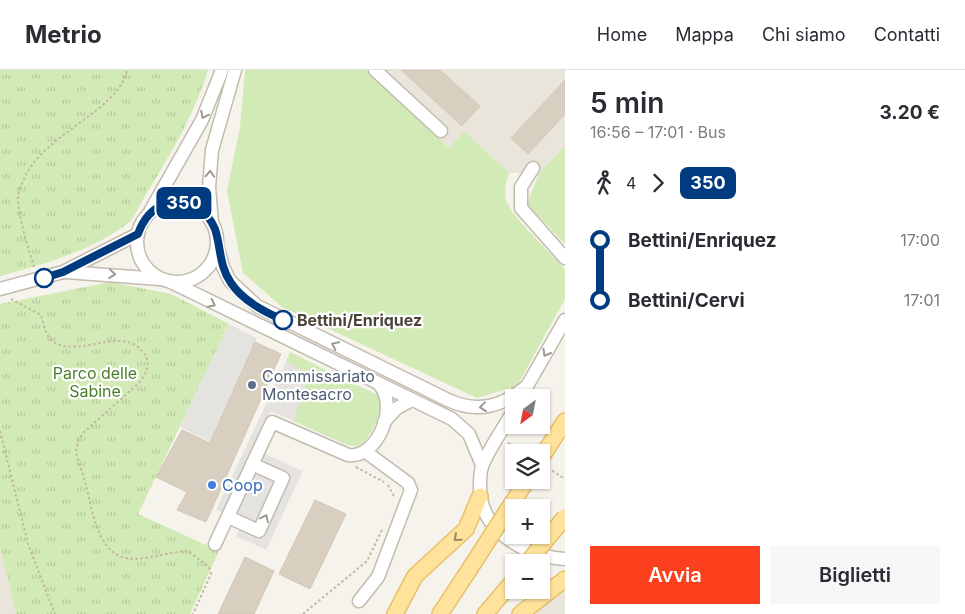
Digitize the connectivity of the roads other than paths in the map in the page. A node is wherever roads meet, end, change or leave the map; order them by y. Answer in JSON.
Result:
{"nodes":[{"id":1,"x":222,"y":70,"type":"edge"},
{"id":2,"x":235,"y":70,"type":"edge"},
{"id":3,"x":375,"y":70,"type":"edge"},
{"id":4,"x":440,"y":131,"type":"dead end"},
{"id":5,"x":533,"y":168,"type":"dead end"},
{"id":6,"x":148,"y":215,"type":"junction"},
{"id":7,"x":212,"y":223,"type":"junction"},
{"id":8,"x":138,"y":234,"type":"junction"},
{"id":9,"x":217,"y":244,"type":"junction"},
{"id":10,"x":565,"y":258,"type":"edge"},
{"id":11,"x":63,"y":272,"type":"junction"},
{"id":12,"x":165,"y":280,"type":"junction"},
{"id":13,"x":5,"y":293,"type":"edge"},
{"id":14,"x":565,"y":320,"type":"edge"},
{"id":15,"x":378,"y":384,"type":"junction"},
{"id":16,"x":525,"y":389,"type":"edge"},
{"id":17,"x":412,"y":400,"type":"junction"},
{"id":18,"x":505,"y":401,"type":"edge"},
{"id":19,"x":565,"y":421,"type":"edge"},
{"id":20,"x":384,"y":422,"type":"junction"},
{"id":21,"x":505,"y":425,"type":"edge"},
{"id":22,"x":550,"y":449,"type":"edge"},
{"id":23,"x":366,"y":452,"type":"junction"},
{"id":24,"x":252,"y":464,"type":"junction"},
{"id":25,"x":482,"y":464,"type":"junction"},
{"id":26,"x":521,"y":489,"type":"edge"},
{"id":27,"x":480,"y":496,"type":"junction"},
{"id":28,"x":228,"y":517,"type":"junction"},
{"id":29,"x":565,"y":517,"type":"edge"},
{"id":30,"x":215,"y":544,"type":"dead end"},
{"id":31,"x":535,"y":554,"type":"edge"},
{"id":32,"x":565,"y":559,"type":"edge"},
{"id":33,"x":565,"y":579,"type":"edge"},
{"id":34,"x":505,"y":590,"type":"edge"},
{"id":35,"x":359,"y":601,"type":"dead end"},
{"id":36,"x":394,"y":614,"type":"edge"},
{"id":37,"x":440,"y":614,"type":"edge"},
{"id":38,"x":485,"y":614,"type":"edge"},
{"id":39,"x":520,"y":614,"type":"edge"}],
"edges":[{"from":1,"to":6,"type":"street","one_way":true},
{"from":7,"to":2,"type":"street","one_way":true},
{"from":3,"to":4,"type":"street"},
{"from":5,"to":10,"type":"street"},
{"from":6,"to":7,"type":"street"},
{"from":6,"to":8,"type":"street"},
{"from":7,"to":9,"type":"street"},
{"from":8,"to":11,"type":"street"},
{"from":8,"to":12,"type":"street"},
{"from":9,"to":12,"type":"street"},
{"from":18,"to":9,"type":"street","one_way":true},
{"from":11,"to":12,"type":"street","one_way":true},
{"from":11,"to":13,"type":"street"},
{"from":12,"to":15,"type":"street","one_way":true},
{"from":14,"to":16,"type":"street","one_way":true},
{"from":15,"to":17,"type":"street"},
{"from":15,"to":20,"type":"street"},
{"from":17,"to":20,"type":"street"},
{"from":17,"to":25,"type":"street"},
{"from":19,"to":22,"type":"main road"},
{"from":20,"to":23,"type":"street"},
{"from":21,"to":25,"type":"street"},
{"from":23,"to":24,"type":"street"},
{"from":23,"to":35,"type":"street"},
{"from":24,"to":28,"type":"street"},
{"from":28,"to":24,"type":"street","one_way":true},
{"from":25,"to":27,"type":"street"},
{"from":26,"to":37,"type":"main road","bridge":true},
{"from":27,"to":32,"type":"street"},
{"from":27,"to":36,"type":"main road","one_way":true},
{"from":28,"to":30,"type":"street"},
{"from":29,"to":31,"type":"main road","bridge":true},
{"from":33,"to":39,"type":"main road"},
{"from":34,"to":38,"type":"main road"}]}
